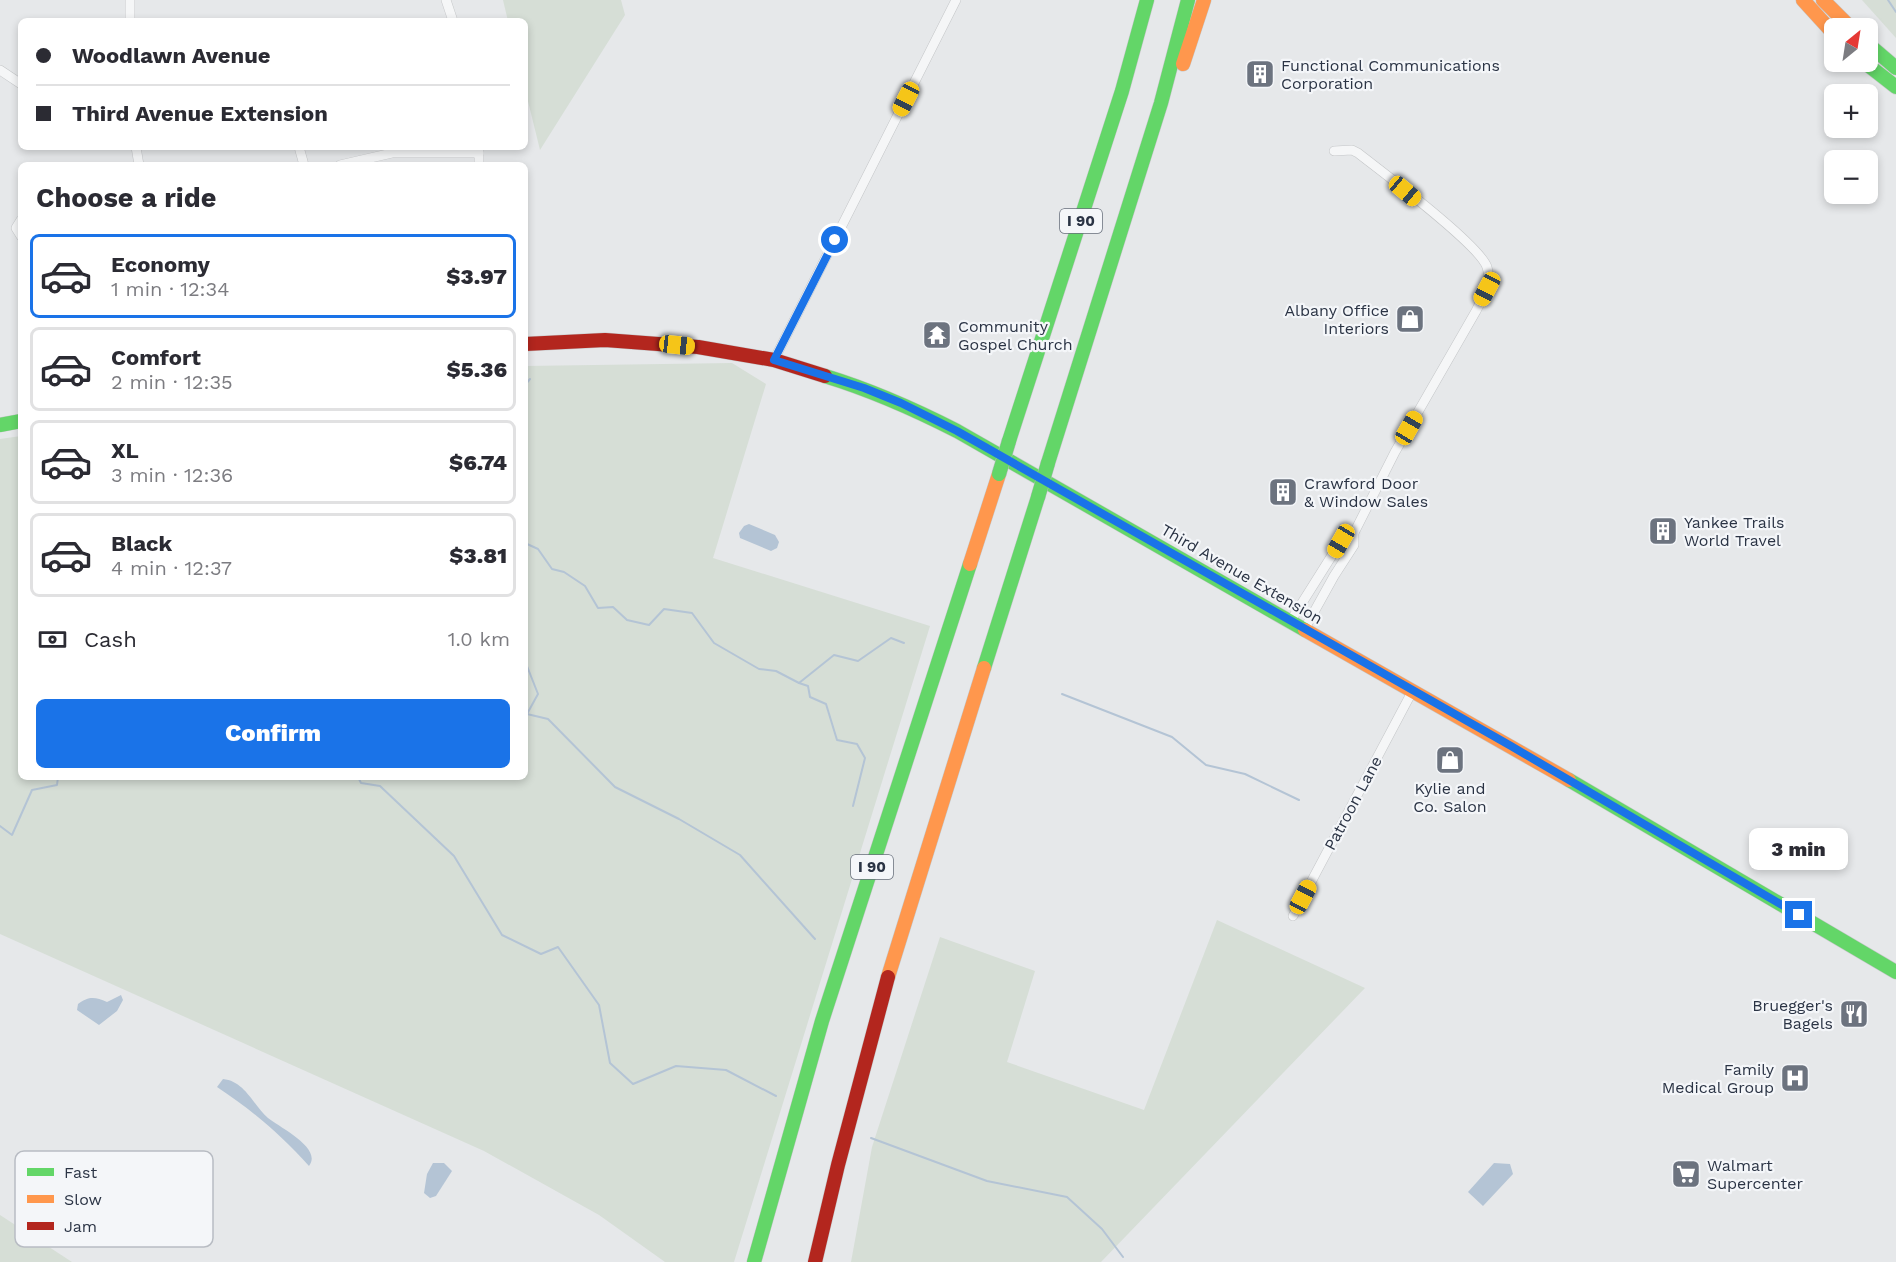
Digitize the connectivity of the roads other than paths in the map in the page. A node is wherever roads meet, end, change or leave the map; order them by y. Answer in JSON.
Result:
{"nodes":[{"id":1,"x":130,"y":0,"type":"edge"},
{"id":2,"x":446,"y":0,"type":"edge"},
{"id":3,"x":956,"y":0,"type":"edge"},
{"id":4,"x":1147,"y":0,"type":"edge"},
{"id":5,"x":1188,"y":0,"type":"edge"},
{"id":6,"x":1204,"y":0,"type":"edge"},
{"id":7,"x":1803,"y":0,"type":"edge"},
{"id":8,"x":1823,"y":0,"type":"edge"},
{"id":9,"x":130,"y":18,"type":"edge"},
{"id":10,"x":452,"y":18,"type":"edge"},
{"id":11,"x":1841,"y":18,"type":"edge"},
{"id":12,"x":1824,"y":23,"type":"edge"},
{"id":13,"x":1878,"y":53,"type":"edge"},
{"id":14,"x":1896,"y":68,"type":"edge"},
{"id":15,"x":0,"y":70,"type":"edge"},
{"id":16,"x":1877,"y":72,"type":"edge"},
{"id":17,"x":18,"y":82,"type":"edge"},
{"id":18,"x":1896,"y":87,"type":"edge"},
{"id":19,"x":479,"y":150,"type":"edge"},
{"id":20,"x":1334,"y":151,"type":"dead end"},
{"id":21,"x":353,"y":162,"type":"edge"},
{"id":22,"x":1134,"y":193,"type":"junction"},
{"id":23,"x":528,"y":344,"type":"edge"},
{"id":24,"x":774,"y":360,"type":"junction"},
{"id":25,"x":18,"y":422,"type":"edge"},
{"id":26,"x":0,"y":425,"type":"edge"},
{"id":27,"x":1354,"y":533,"type":"junction"},
{"id":28,"x":1290,"y":622,"type":"junction"},
{"id":29,"x":1304,"y":630,"type":"junction"},
{"id":30,"x":1413,"y":690,"type":"junction"},
{"id":31,"x":1293,"y":916,"type":"dead end"},
{"id":32,"x":1896,"y":972,"type":"edge"},
{"id":33,"x":754,"y":1262,"type":"edge"},
{"id":34,"x":815,"y":1262,"type":"edge"}],
"edges":[{"from":1,"to":9,"type":"street"},
{"from":2,"to":10,"type":"street"},
{"from":3,"to":24,"type":"street"},
{"from":4,"to":33,"type":"main road","number":"I 90","bridge":true},
{"from":5,"to":22,"type":"main road","number":"I 90"},
{"from":6,"to":22,"type":"main road"},
{"from":7,"to":12,"type":"main road"},
{"from":8,"to":11,"type":"main road"},
{"from":13,"to":14,"type":"main road"},
{"from":15,"to":17,"type":"street"},
{"from":16,"to":18,"type":"main road"},
{"from":19,"to":21,"type":"street"},
{"from":20,"to":27,"type":"street"},
{"from":22,"to":34,"type":"main road","number":"I 90","bridge":true},
{"from":23,"to":24,"type":"main road","name":"Third Avenue Extension"},
{"from":24,"to":28,"type":"main road","name":"Third Avenue Extension"},
{"from":25,"to":26,"type":"main road"},
{"from":27,"to":28,"type":"street"},
{"from":27,"to":29,"type":"street"},
{"from":28,"to":29,"type":"main road","name":"Third Avenue Extension"},
{"from":29,"to":30,"type":"main road","name":"Third Avenue Extension"},
{"from":30,"to":31,"type":"street","name":"Patroon Lane"},
{"from":30,"to":32,"type":"main road","name":"Third Avenue Extension"}]}
